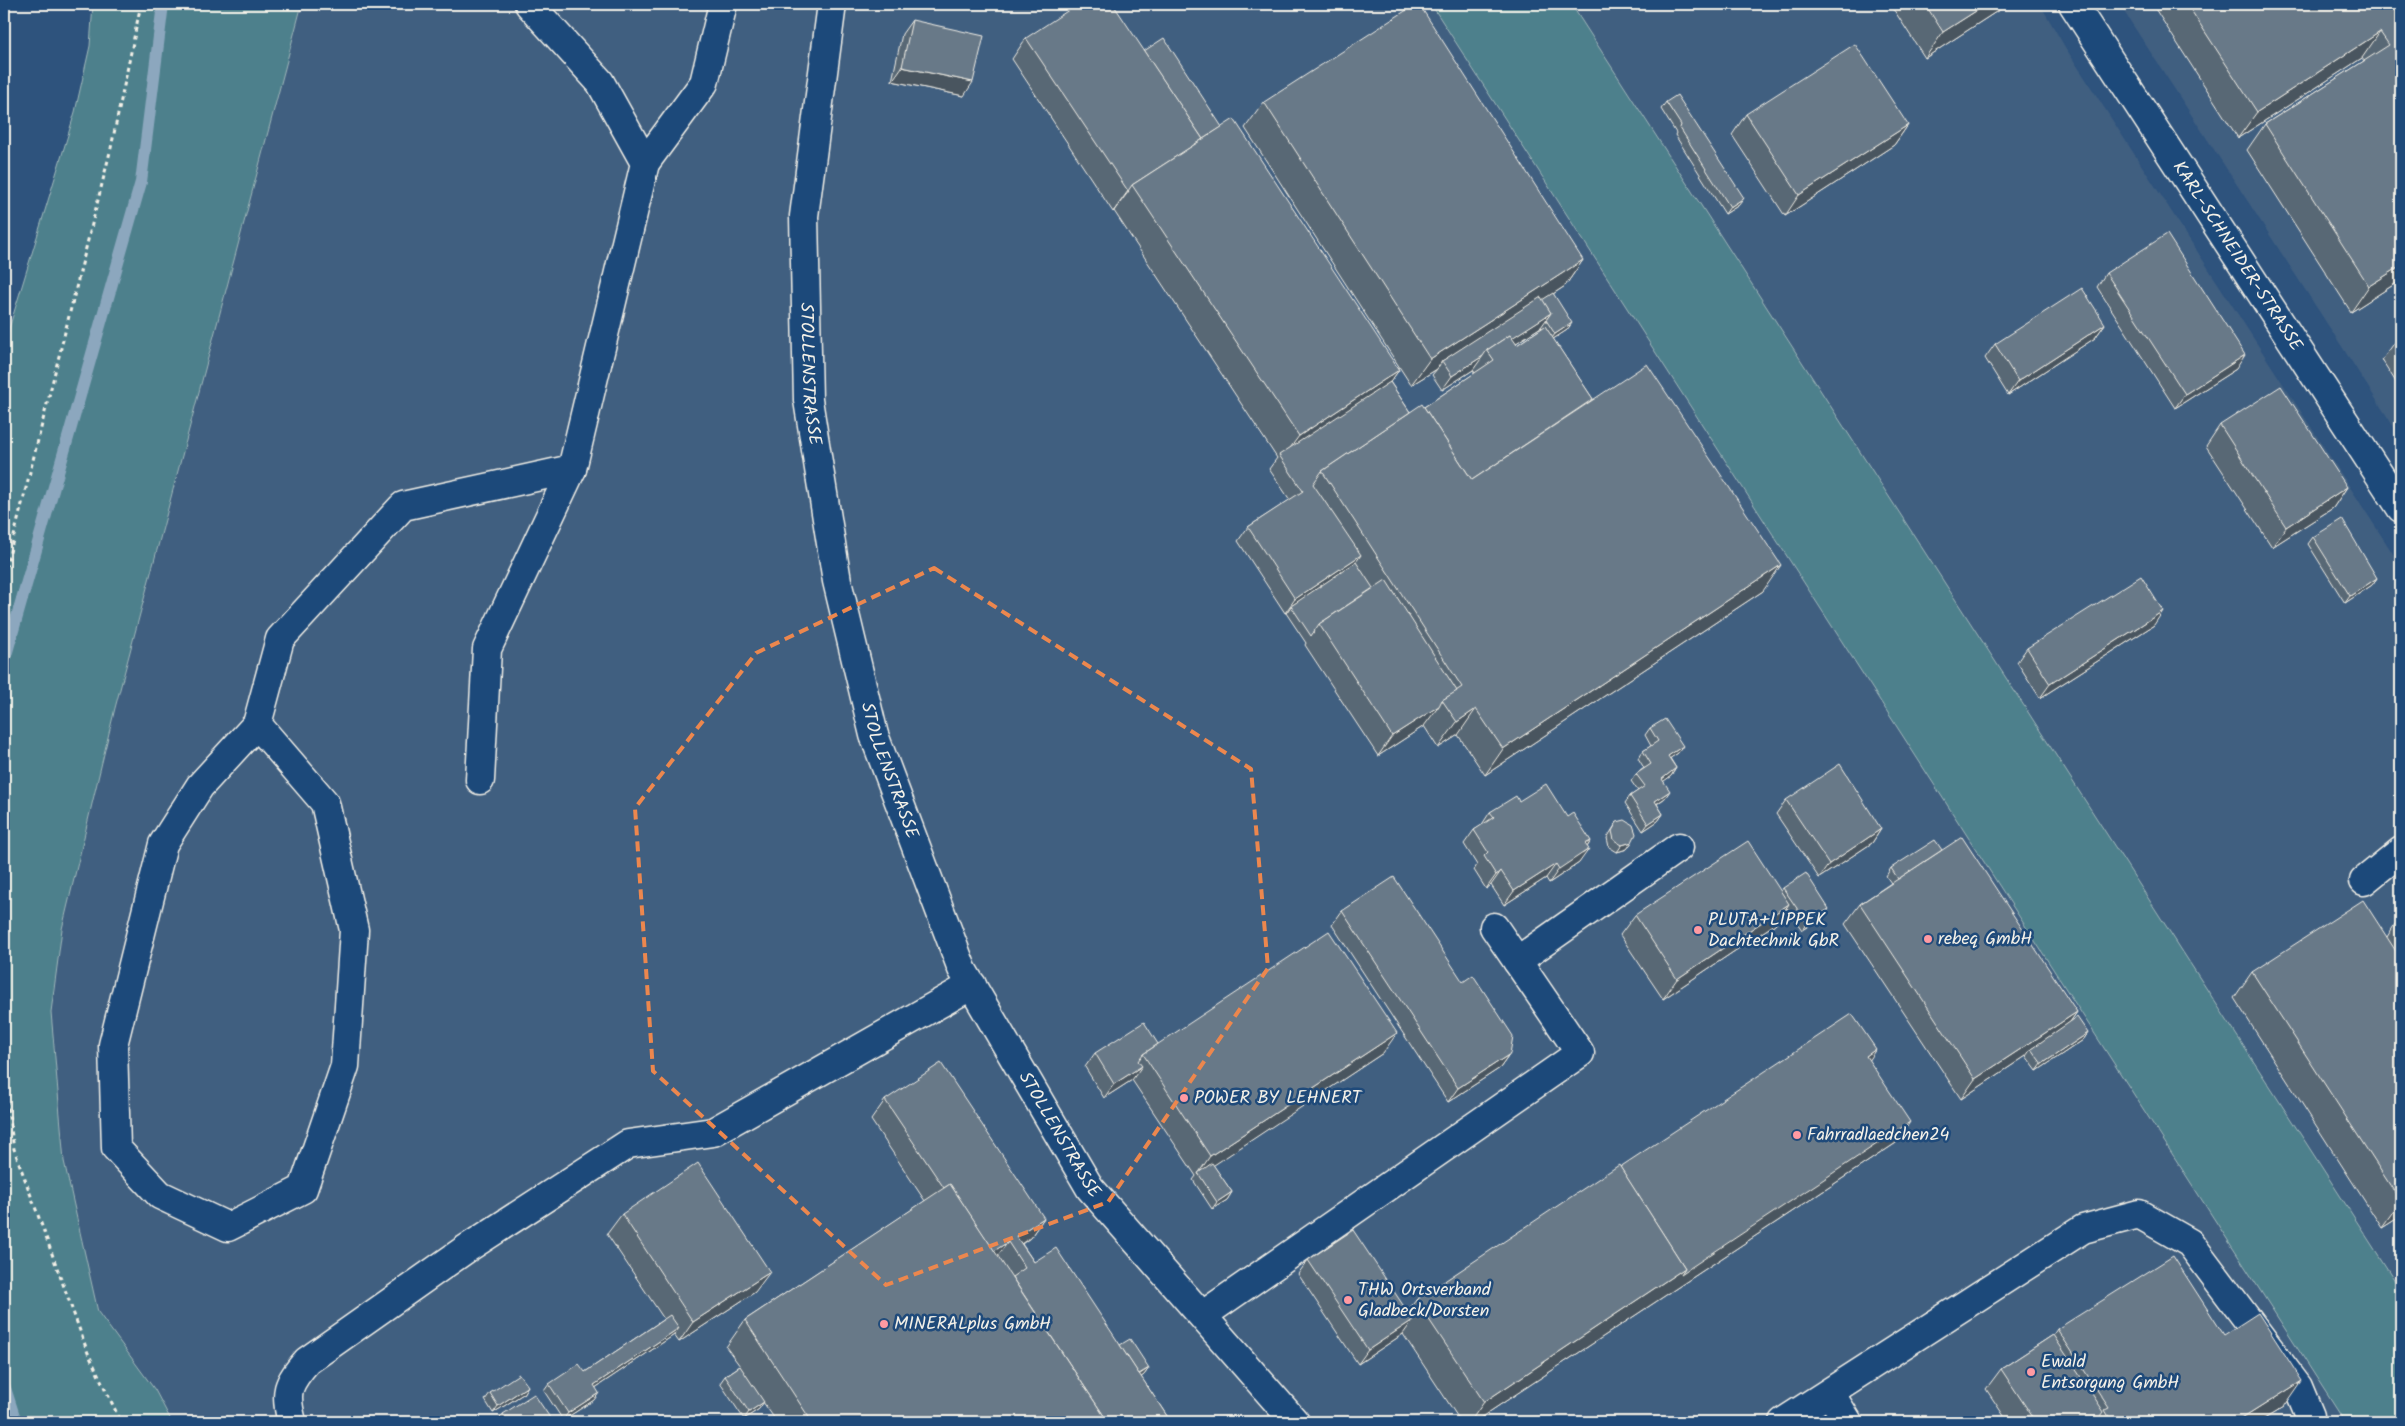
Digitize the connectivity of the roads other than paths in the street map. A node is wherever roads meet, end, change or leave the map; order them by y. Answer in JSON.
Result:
{"nodes":[{"id":1,"x":528,"y":4,"type":"edge"},
{"id":2,"x":724,"y":4,"type":"edge"},
{"id":3,"x":832,"y":4,"type":"edge"},
{"id":4,"x":2073,"y":4,"type":"edge"},
{"id":5,"x":645,"y":163,"type":"junction"},
{"id":6,"x":572,"y":469,"type":"junction"},
{"id":7,"x":2401,"y":508,"type":"edge"},
{"id":8,"x":257,"y":724,"type":"junction"},
{"id":9,"x":480,"y":780,"type":"dead end"},
{"id":10,"x":1679,"y":847,"type":"dead end"},
{"id":11,"x":2401,"y":851,"type":"edge"},
{"id":12,"x":2364,"y":881,"type":"dead end"},
{"id":13,"x":1494,"y":928,"type":"dead end"},
{"id":14,"x":1517,"y":961,"type":"junction"},
{"id":15,"x":972,"y":985,"type":"junction"},
{"id":16,"x":1202,"y":1315,"type":"junction"},
{"id":17,"x":1830,"y":1393,"type":"junction"},
{"id":18,"x":292,"y":1422,"type":"edge"},
{"id":19,"x":1295,"y":1422,"type":"edge"},
{"id":20,"x":1784,"y":1422,"type":"edge"},
{"id":21,"x":1848,"y":1422,"type":"edge"},
{"id":22,"x":2310,"y":1422,"type":"edge"}],
"edges":[{"from":1,"to":5,"type":"street"},
{"from":2,"to":5,"type":"street"},
{"from":3,"to":15,"type":"street","name":"STOLLENSTRASSE"},
{"from":4,"to":7,"type":"street","name":"KARL-SCHNEIDER-STRASSE"},
{"from":5,"to":6,"type":"street"},
{"from":6,"to":8,"type":"street"},
{"from":6,"to":9,"type":"street"},
{"from":8,"to":8,"type":"street"},
{"from":10,"to":14,"type":"street"},
{"from":11,"to":12,"type":"street"},
{"from":13,"to":14,"type":"street"},
{"from":14,"to":16,"type":"street"},
{"from":15,"to":16,"type":"street","name":"STOLLENSTRASSE"},
{"from":15,"to":18,"type":"street"},
{"from":16,"to":19,"type":"street","name":"STOLLENSTRASSE"},
{"from":17,"to":20,"type":"street"},
{"from":17,"to":21,"type":"street"},
{"from":17,"to":22,"type":"street"}]}
